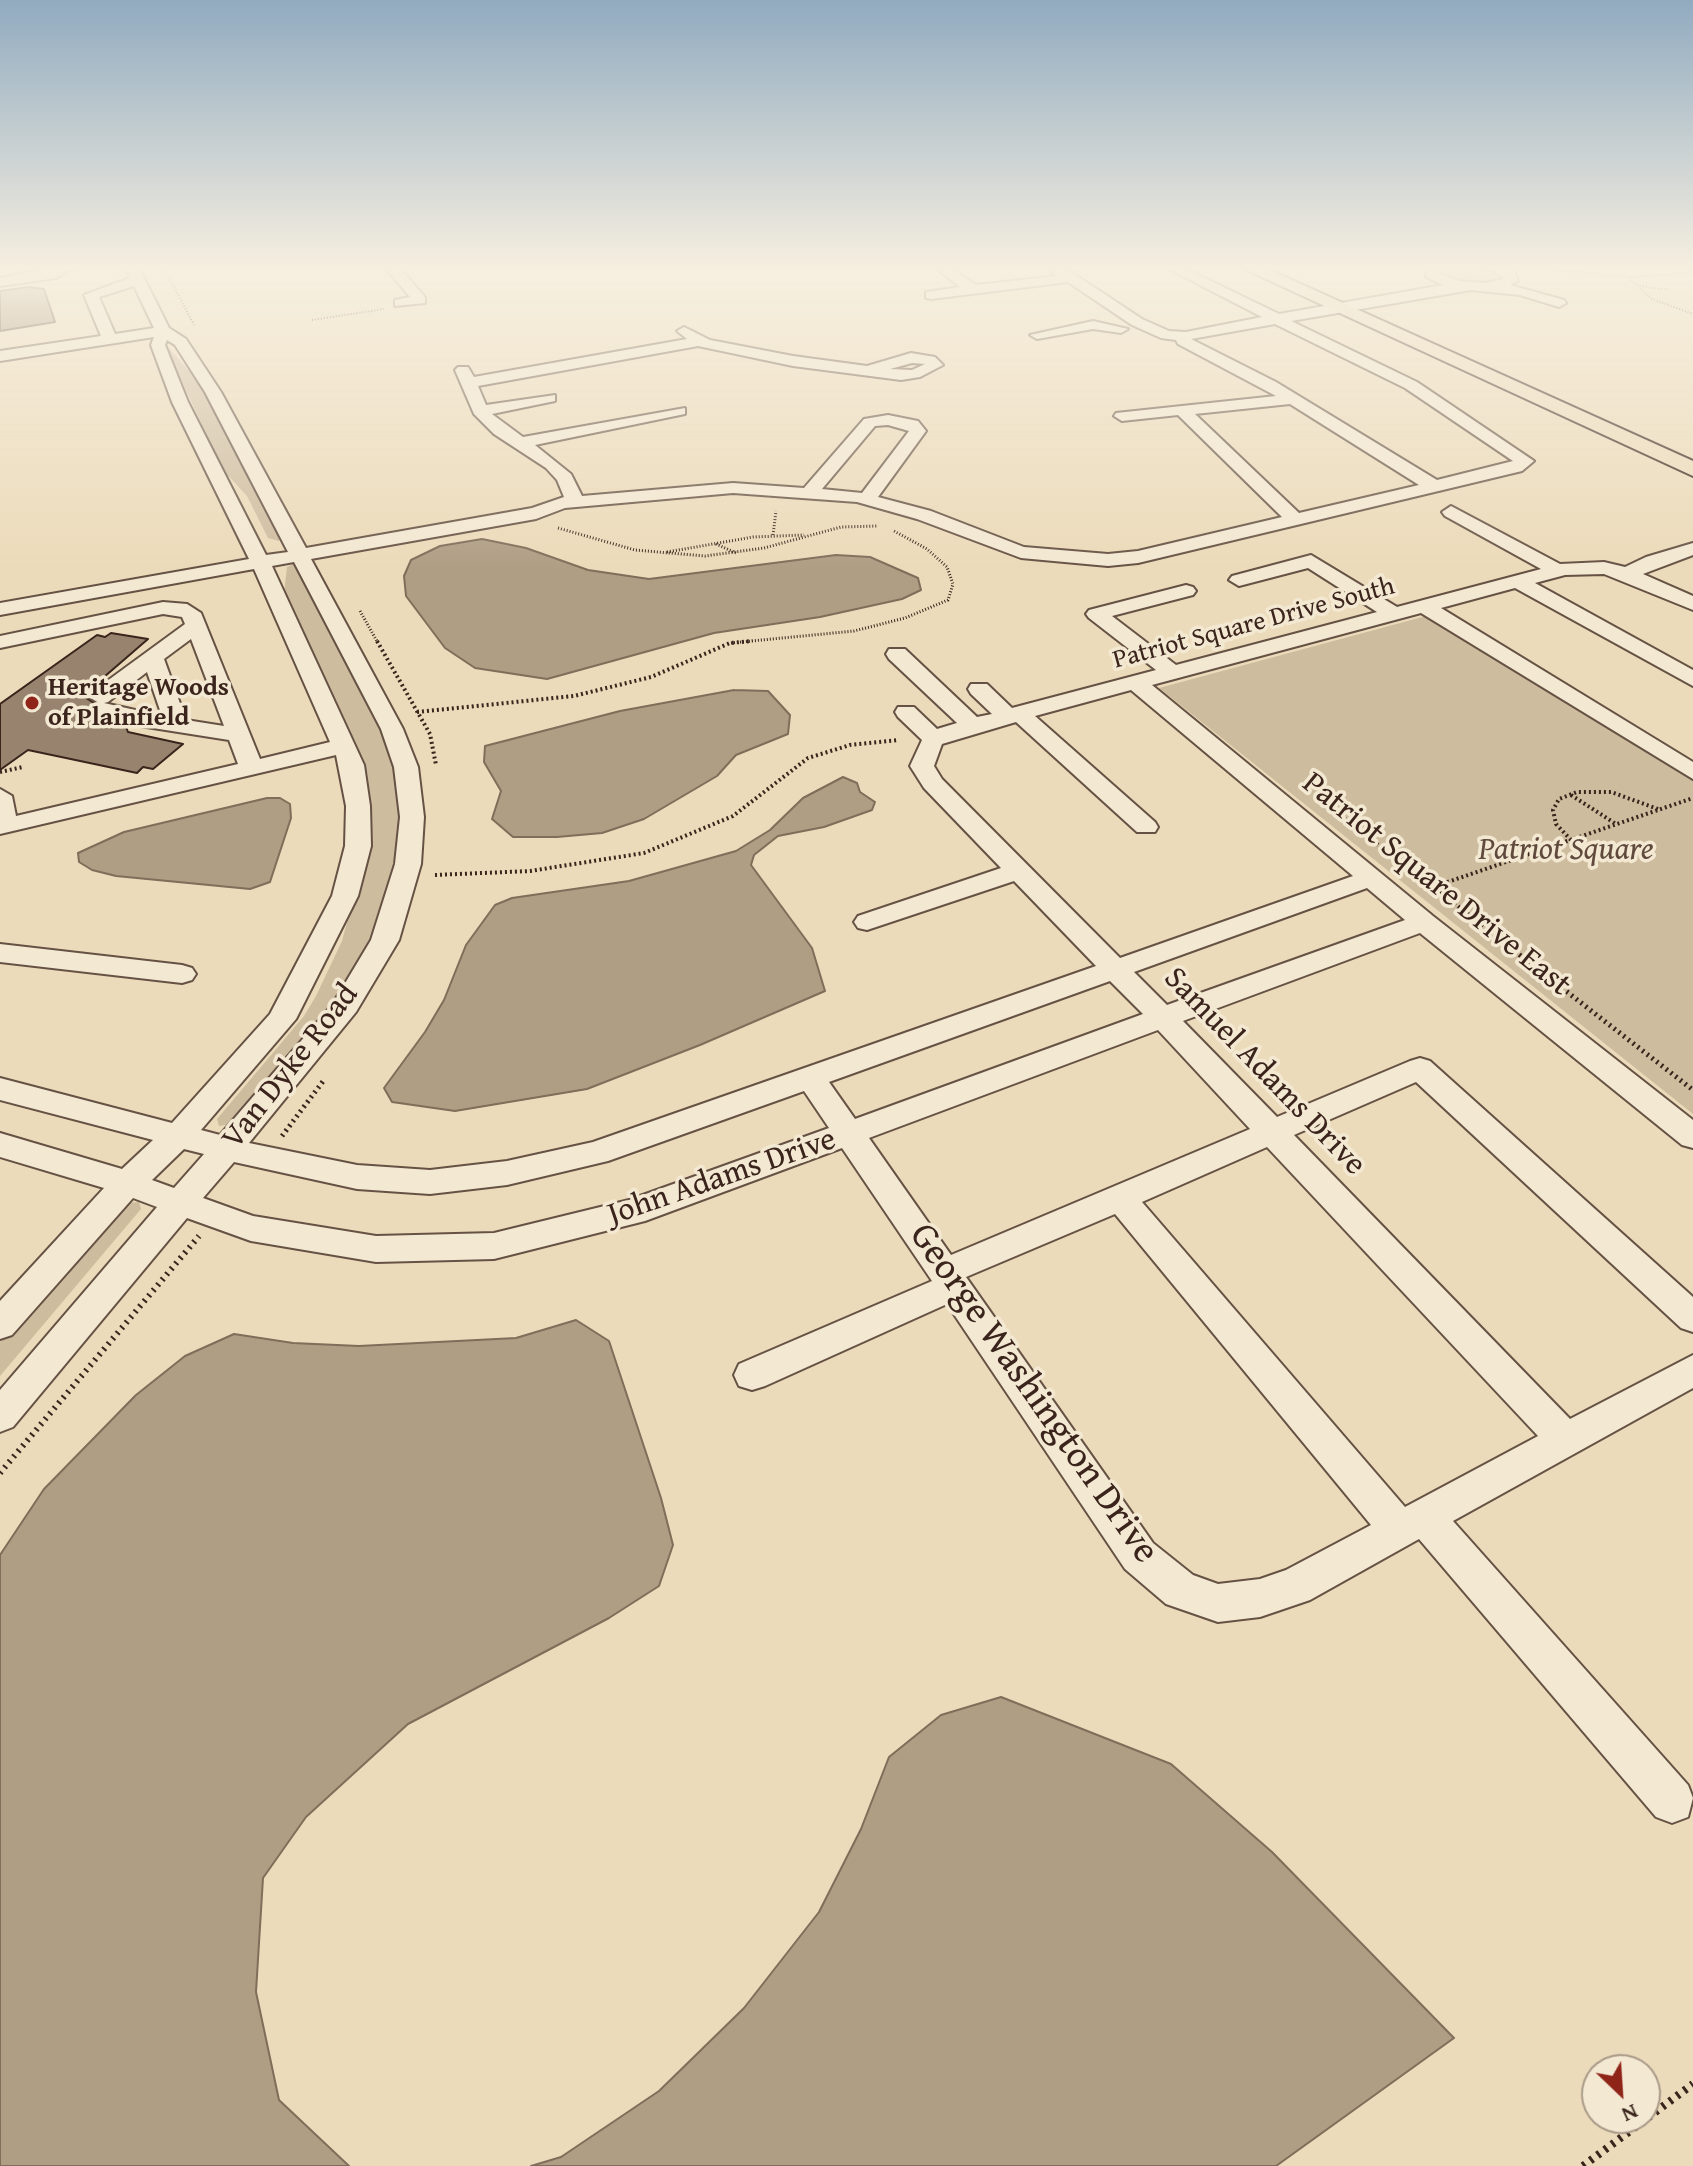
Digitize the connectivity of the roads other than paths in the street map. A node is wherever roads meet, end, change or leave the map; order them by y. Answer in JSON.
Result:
{"nodes":[{"id":1,"x":167,"y":367,"type":"edge"},
{"id":2,"x":197,"y":367,"type":"edge"},
{"id":3,"x":526,"y":367,"type":"edge"},
{"id":4,"x":840,"y":367,"type":"edge"},
{"id":5,"x":1235,"y":367,"type":"edge"},
{"id":6,"x":1374,"y":367,"type":"edge"},
{"id":7,"x":1468,"y":367,"type":"edge"},
{"id":8,"x":867,"y":371,"type":"dead end"},
{"id":9,"x":549,"y":398,"type":"dead end"},
{"id":10,"x":1293,"y":399,"type":"junction"},
{"id":11,"x":1182,"y":410,"type":"junction"},
{"id":12,"x":480,"y":411,"type":"junction"},
{"id":13,"x":679,"y":411,"type":"dead end"},
{"id":14,"x":1122,"y":416,"type":"dead end"},
{"id":15,"x":520,"y":443,"type":"junction"},
{"id":16,"x":1693,"y":469,"type":"edge"},
{"id":17,"x":1432,"y":485,"type":"junction"},
{"id":18,"x":811,"y":491,"type":"junction"},
{"id":19,"x":867,"y":499,"type":"junction"},
{"id":20,"x":569,"y":502,"type":"junction"},
{"id":21,"x":1451,"y":512,"type":"dead end"},
{"id":22,"x":1295,"y":519,"type":"junction"},
{"id":23,"x":1693,"y":549,"type":"edge"},
{"id":24,"x":300,"y":551,"type":"junction"},
{"id":25,"x":257,"y":557,"type":"junction"},
{"id":26,"x":1558,"y":571,"type":"junction"},
{"id":27,"x":1627,"y":574,"type":"junction"},
{"id":28,"x":1239,"y":580,"type":"dead end"},
{"id":29,"x":1519,"y":582,"type":"junction"},
{"id":30,"x":92,"y":591,"type":"junction"},
{"id":31,"x":1186,"y":591,"type":"dead end"},
{"id":32,"x":1693,"y":604,"type":"edge"},
{"id":33,"x":1425,"y":607,"type":"junction"},
{"id":34,"x":0,"y":609,"type":"edge"},
{"id":35,"x":1395,"y":615,"type":"junction"},
{"id":36,"x":102,"y":621,"type":"junction"},
{"id":37,"x":196,"y":625,"type":"junction"},
{"id":38,"x":0,"y":642,"type":"edge"},
{"id":39,"x":897,"y":654,"type":"dead end"},
{"id":40,"x":152,"y":656,"type":"junction"},
{"id":41,"x":1174,"y":674,"type":"junction"},
{"id":42,"x":1693,"y":679,"type":"edge"},
{"id":43,"x":1137,"y":684,"type":"junction"},
{"id":44,"x":979,"y":689,"type":"dead end"},
{"id":45,"x":1664,"y":689,"type":"dead end"},
{"id":46,"x":906,"y":712,"type":"dead end"},
{"id":47,"x":1014,"y":716,"type":"junction"},
{"id":48,"x":177,"y":725,"type":"junction"},
{"id":49,"x":973,"y":726,"type":"junction"},
{"id":50,"x":239,"y":735,"type":"junction"},
{"id":51,"x":922,"y":744,"type":"junction"},
{"id":52,"x":344,"y":746,"type":"junction"},
{"id":53,"x":251,"y":767,"type":"junction"},
{"id":54,"x":1693,"y":772,"type":"edge"},
{"id":55,"x":0,"y":796,"type":"edge"},
{"id":56,"x":3,"y":826,"type":"edge"},
{"id":57,"x":1146,"y":827,"type":"dead end"},
{"id":58,"x":1018,"y":871,"type":"junction"},
{"id":59,"x":1372,"y":878,"type":"junction"},
{"id":60,"x":867,"y":922,"type":"dead end"},
{"id":61,"x":1424,"y":922,"type":"junction"},
{"id":62,"x":0,"y":953,"type":"edge"},
{"id":63,"x":1117,"y":971,"type":"junction"},
{"id":64,"x":182,"y":974,"type":"dead end"},
{"id":65,"x":1162,"y":1017,"type":"junction"},
{"id":66,"x":811,"y":1078,"type":"junction"},
{"id":67,"x":0,"y":1089,"type":"edge"},
{"id":68,"x":1272,"y":1133,"type":"junction"},
{"id":69,"x":180,"y":1134,"type":"junction"},
{"id":70,"x":850,"y":1134,"type":"junction"},
{"id":71,"x":1693,"y":1137,"type":"edge"},
{"id":72,"x":0,"y":1145,"type":"edge"},
{"id":73,"x":228,"y":1147,"type":"junction"},
{"id":74,"x":126,"y":1185,"type":"junction"},
{"id":75,"x":1120,"y":1198,"type":"junction"},
{"id":76,"x":180,"y":1204,"type":"junction"},
{"id":77,"x":949,"y":1279,"type":"junction"},
{"id":78,"x":1693,"y":1318,"type":"edge"},
{"id":79,"x":0,"y":1325,"type":"edge"},
{"id":80,"x":1693,"y":1370,"type":"edge"},
{"id":81,"x":752,"y":1375,"type":"dead end"},
{"id":82,"x":0,"y":1416,"type":"edge"},
{"id":83,"x":1565,"y":1439,"type":"junction"},
{"id":84,"x":1412,"y":1522,"type":"junction"},
{"id":85,"x":1672,"y":1801,"type":"dead end"}],
"edges":[{"from":1,"to":25,"type":"street","name":"Van Dyke Road"},
{"from":2,"to":24,"type":"street","name":"Van Dyke Road"},
{"from":3,"to":12,"type":"street"},
{"from":4,"to":8,"type":"street"},
{"from":5,"to":10,"type":"street"},
{"from":6,"to":17,"type":"street"},
{"from":7,"to":16,"type":"main road"},
{"from":9,"to":12,"type":"street"},
{"from":10,"to":11,"type":"street"},
{"from":10,"to":17,"type":"street"},
{"from":11,"to":14,"type":"street"},
{"from":11,"to":22,"type":"street"},
{"from":12,"to":15,"type":"street"},
{"from":13,"to":15,"type":"street"},
{"from":15,"to":20,"type":"street"},
{"from":17,"to":22,"type":"street"},
{"from":18,"to":19,"type":"street"},
{"from":18,"to":19,"type":"street"},
{"from":18,"to":20,"type":"street"},
{"from":19,"to":22,"type":"street"},
{"from":20,"to":24,"type":"street"},
{"from":21,"to":26,"type":"street"},
{"from":23,"to":27,"type":"street"},
{"from":24,"to":25,"type":"street"},
{"from":24,"to":73,"type":"street","name":"Van Dyke Road"},
{"from":25,"to":30,"type":"street"},
{"from":25,"to":52,"type":"street","name":"Van Dyke Road"},
{"from":26,"to":27,"type":"street","name":"Patriot Square Drive South"},
{"from":26,"to":29,"type":"street","name":"Patriot Square Drive South"},
{"from":27,"to":32,"type":"street","name":"Patriot Square Drive South"},
{"from":28,"to":35,"type":"street"},
{"from":29,"to":33,"type":"street","name":"Patriot Square Drive South"},
{"from":29,"to":42,"type":"street"},
{"from":30,"to":34,"type":"street"},
{"from":30,"to":36,"type":"street"},
{"from":31,"to":41,"type":"street"},
{"from":33,"to":35,"type":"street","name":"Patriot Square Drive South"},
{"from":33,"to":54,"type":"street"},
{"from":35,"to":41,"type":"street","name":"Patriot Square Drive South"},
{"from":36,"to":37,"type":"street"},
{"from":36,"to":38,"type":"street"},
{"from":37,"to":40,"type":"street"},
{"from":37,"to":50,"type":"street"},
{"from":39,"to":49,"type":"street"},
{"from":40,"to":48,"type":"street"},
{"from":40,"to":48,"type":"street"},
{"from":41,"to":43,"type":"street","name":"Patriot Square Drive South"},
{"from":42,"to":45,"type":"street"},
{"from":43,"to":47,"type":"street","name":"Patriot Square Drive South"},
{"from":43,"to":59,"type":"street","name":"Patriot Square Drive East"},
{"from":44,"to":47,"type":"street"},
{"from":46,"to":51,"type":"street"},
{"from":47,"to":49,"type":"street","name":"Patriot Square Drive South"},
{"from":47,"to":57,"type":"street"},
{"from":48,"to":50,"type":"street"},
{"from":49,"to":51,"type":"street","name":"Patriot Square Drive South"},
{"from":50,"to":53,"type":"street"},
{"from":51,"to":58,"type":"street","name":"Samuel Adams Drive"},
{"from":52,"to":53,"type":"street"},
{"from":52,"to":69,"type":"street","name":"Van Dyke Road"},
{"from":53,"to":56,"type":"street"},
{"from":55,"to":56,"type":"street"},
{"from":58,"to":60,"type":"street"},
{"from":58,"to":63,"type":"street","name":"Samuel Adams Drive"},
{"from":59,"to":61,"type":"street","name":"Patriot Square Drive East"},
{"from":59,"to":63,"type":"street","name":"John Adams Drive"},
{"from":61,"to":65,"type":"street","name":"John Adams Drive"},
{"from":61,"to":71,"type":"street","name":"Patriot Square Drive East"},
{"from":62,"to":64,"type":"street"},
{"from":63,"to":65,"type":"street","name":"Samuel Adams Drive"},
{"from":63,"to":66,"type":"street","name":"John Adams Drive"},
{"from":65,"to":68,"type":"street","name":"Samuel Adams Drive"},
{"from":65,"to":70,"type":"street","name":"John Adams Drive"},
{"from":66,"to":70,"type":"street","name":"George Washington Drive"},
{"from":66,"to":73,"type":"street","name":"John Adams Drive"},
{"from":67,"to":69,"type":"street","name":"John Adams Drive"},
{"from":68,"to":75,"type":"street"},
{"from":68,"to":78,"type":"street"},
{"from":68,"to":83,"type":"street","name":"Samuel Adams Drive"},
{"from":69,"to":73,"type":"street","name":"John Adams Drive"},
{"from":69,"to":74,"type":"street","name":"Van Dyke Road"},
{"from":70,"to":76,"type":"street","name":"John Adams Drive"},
{"from":70,"to":77,"type":"street","name":"George Washington Drive"},
{"from":72,"to":74,"type":"street","name":"John Adams Drive"},
{"from":73,"to":76,"type":"street","name":"Van Dyke Road"},
{"from":74,"to":76,"type":"street","name":"John Adams Drive"},
{"from":74,"to":79,"type":"street","name":"Van Dyke Road"},
{"from":75,"to":77,"type":"street"},
{"from":75,"to":84,"type":"street"},
{"from":76,"to":82,"type":"street","name":"Van Dyke Road"},
{"from":77,"to":81,"type":"street"},
{"from":77,"to":84,"type":"street","name":"George Washington Drive"},
{"from":80,"to":83,"type":"street","name":"George Washington Drive"},
{"from":83,"to":84,"type":"street","name":"George Washington Drive"},
{"from":84,"to":85,"type":"street"}]}
